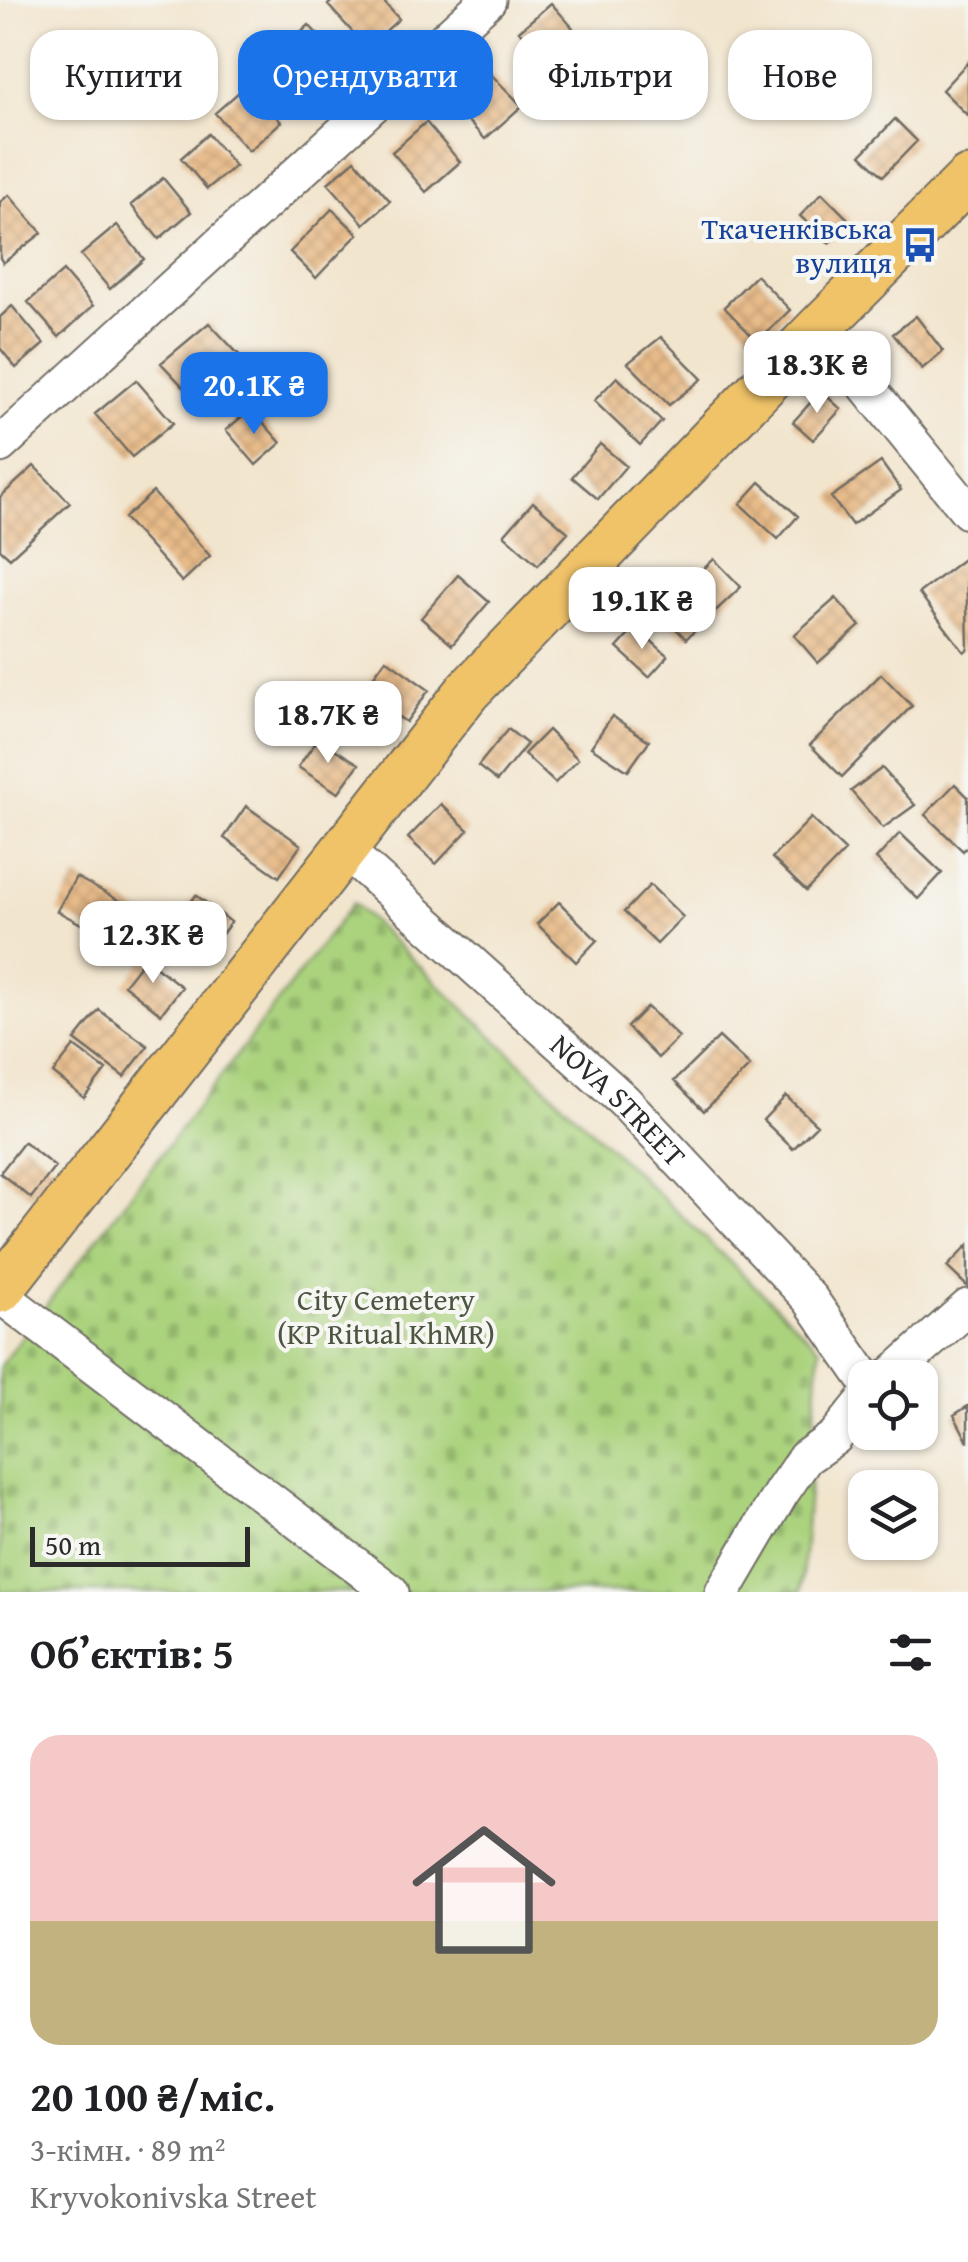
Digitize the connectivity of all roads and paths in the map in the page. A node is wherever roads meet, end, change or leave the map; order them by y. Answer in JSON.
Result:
{"nodes":[{"id":1,"x":488,"y":0,"type":"edge"},
{"id":2,"x":968,"y":179,"type":"edge"},
{"id":3,"x":819,"y":328,"type":"junction"},
{"id":4,"x":0,"y":445,"type":"edge"},
{"id":5,"x":968,"y":511,"type":"edge"},
{"id":6,"x":344,"y":849,"type":"junction"},
{"id":7,"x":0,"y":1292,"type":"edge"},
{"id":8,"x":968,"y":1308,"type":"edge"},
{"id":9,"x":852,"y":1360,"type":"edge"},
{"id":10,"x":909,"y":1360,"type":"edge"},
{"id":11,"x":848,"y":1420,"type":"edge"},
{"id":12,"x":391,"y":1592,"type":"edge"},
{"id":13,"x":723,"y":1592,"type":"edge"}],
"edges":[{"from":1,"to":4,"type":"street"},
{"from":2,"to":3,"type":"main road"},
{"from":3,"to":5,"type":"street"},
{"from":3,"to":6,"type":"main road"},
{"from":6,"to":7,"type":"main road"},
{"from":6,"to":9,"type":"street","name":"NOVA STREET"},
{"from":7,"to":12,"type":"street"},
{"from":8,"to":10,"type":"street"},
{"from":11,"to":13,"type":"street"}]}
